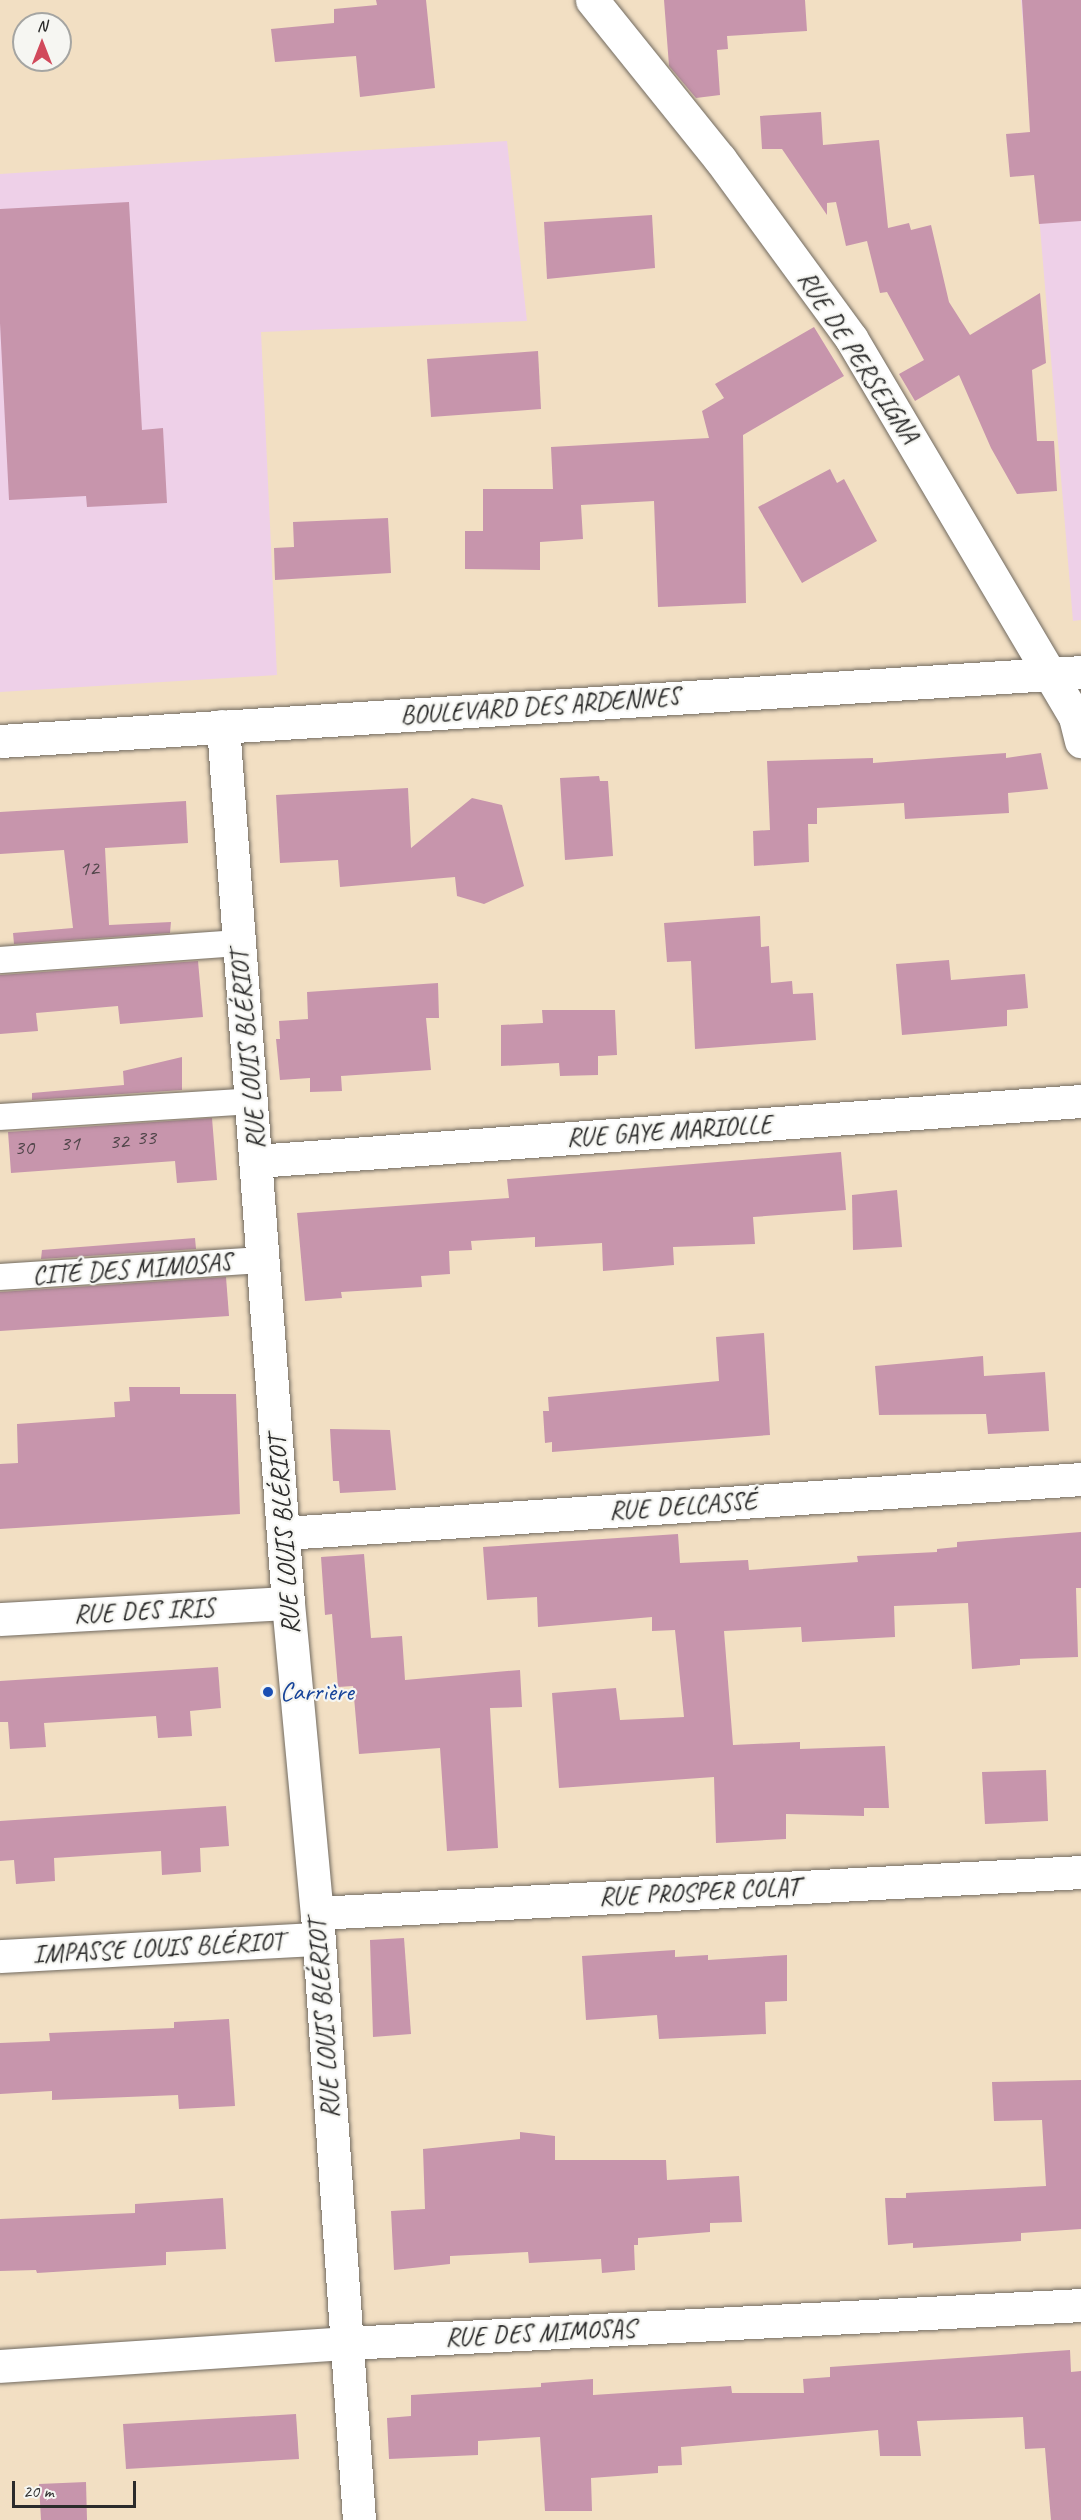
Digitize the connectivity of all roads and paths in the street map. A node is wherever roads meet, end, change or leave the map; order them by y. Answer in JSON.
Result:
{"nodes":[{"id":1,"x":592,"y":0,"type":"edge"},
{"id":2,"x":1065,"y":673,"type":"edge"},
{"id":3,"x":223,"y":726,"type":"junction"},
{"id":4,"x":0,"y":741,"type":"edge"},
{"id":5,"x":1081,"y":741,"type":"edge"},
{"id":6,"x":239,"y":943,"type":"junction"},
{"id":7,"x":0,"y":960,"type":"edge"},
{"id":8,"x":251,"y":1101,"type":"junction"},
{"id":9,"x":1081,"y":1101,"type":"edge"},
{"id":10,"x":0,"y":1117,"type":"edge"},
{"id":11,"x":256,"y":1161,"type":"junction"},
{"id":12,"x":264,"y":1260,"type":"junction"},
{"id":13,"x":0,"y":1277,"type":"edge"},
{"id":14,"x":1081,"y":1479,"type":"edge"},
{"id":15,"x":285,"y":1533,"type":"junction"},
{"id":16,"x":288,"y":1603,"type":"junction"},
{"id":17,"x":0,"y":1619,"type":"edge"},
{"id":18,"x":1081,"y":1872,"type":"edge"},
{"id":19,"x":317,"y":1926,"type":"junction"},
{"id":20,"x":0,"y":1956,"type":"edge"},
{"id":21,"x":1081,"y":2305,"type":"edge"},
{"id":22,"x":347,"y":2343,"type":"junction"},
{"id":23,"x":0,"y":2366,"type":"edge"},
{"id":24,"x":359,"y":2520,"type":"edge"}],
"edges":[{"from":1,"to":2,"type":"street","name":"RUE DE PERSEIGNA"},
{"from":2,"to":3,"type":"street","name":"BOULEVARD DES ARDENNES"},
{"from":2,"to":5,"type":"street","name":"RUE DE PERSEIGNA"},
{"from":3,"to":4,"type":"street","name":"BOULEVARD DES ARDENNES"},
{"from":3,"to":6,"type":"street","name":"RUE LOUIS BLÉRIOT"},
{"from":6,"to":7,"type":"lane"},
{"from":6,"to":8,"type":"street","name":"RUE LOUIS BLÉRIOT"},
{"from":8,"to":10,"type":"lane"},
{"from":8,"to":11,"type":"street","name":"RUE LOUIS BLÉRIOT"},
{"from":9,"to":11,"type":"street","name":"RUE GAYE MARIOLLE"},
{"from":11,"to":12,"type":"street","name":"RUE LOUIS BLÉRIOT"},
{"from":12,"to":13,"type":"lane","name":"CITÉ DES MIMOSAS"},
{"from":12,"to":15,"type":"street","name":"RUE LOUIS BLÉRIOT"},
{"from":14,"to":15,"type":"street","name":"RUE DELCASSÉ"},
{"from":15,"to":16,"type":"street","name":"RUE LOUIS BLÉRIOT"},
{"from":16,"to":17,"type":"street","name":"RUE DES IRIS"},
{"from":16,"to":19,"type":"street","name":"RUE LOUIS BLÉRIOT"},
{"from":18,"to":19,"type":"street","name":"RUE PROSPER COLAT"},
{"from":19,"to":20,"type":"street","name":"IMPASSE LOUIS BLÉRIOT"},
{"from":19,"to":22,"type":"street","name":"RUE LOUIS BLÉRIOT"},
{"from":21,"to":22,"type":"street","name":"RUE DES MIMOSAS"},
{"from":22,"to":23,"type":"street","name":"RUE DES MIMOSAS"},
{"from":22,"to":24,"type":"street","name":"RUE LOUIS BLÉRIOT"}]}
